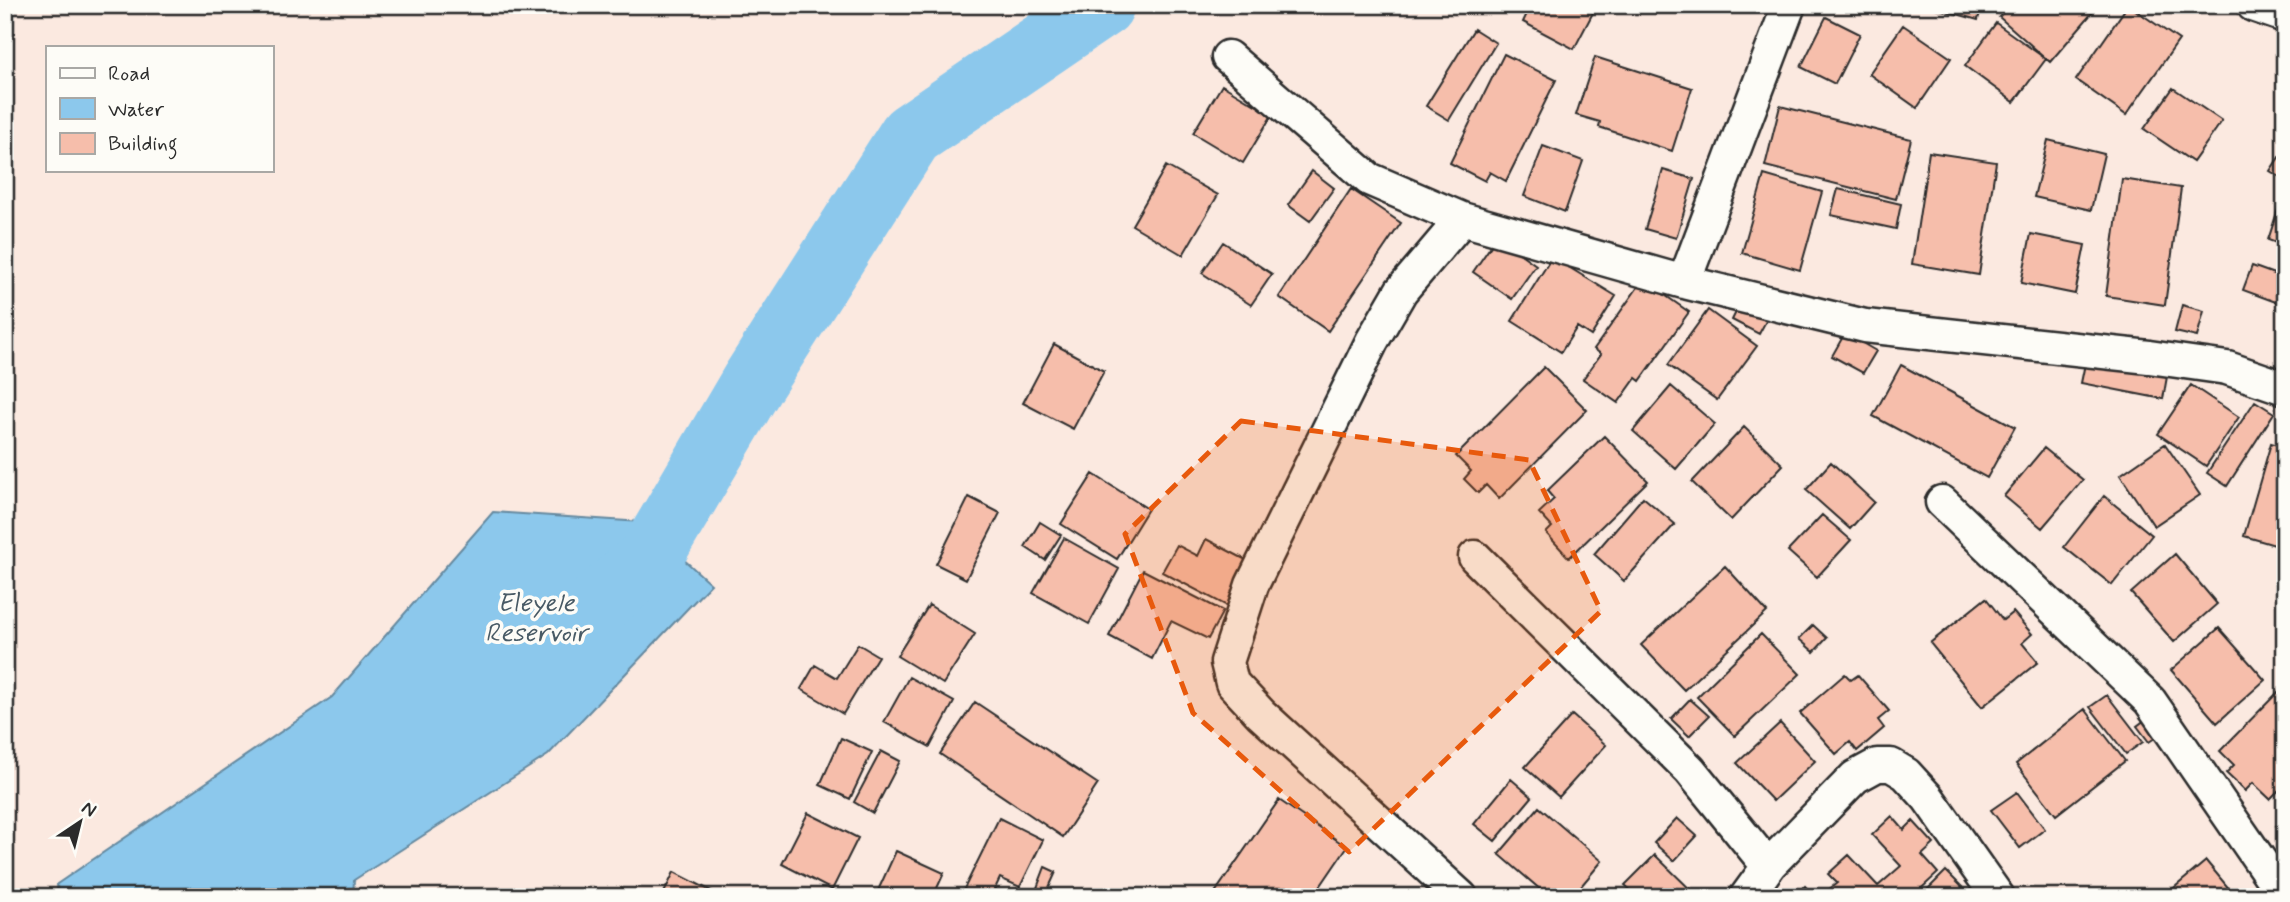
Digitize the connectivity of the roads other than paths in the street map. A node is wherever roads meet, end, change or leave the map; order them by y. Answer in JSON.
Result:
{"nodes":[{"id":1,"x":1789,"y":5,"type":"edge"},
{"id":2,"x":2253,"y":5,"type":"edge"},
{"id":3,"x":2285,"y":16,"type":"edge"},
{"id":4,"x":1228,"y":57,"type":"dead end"},
{"id":5,"x":1462,"y":219,"type":"junction"},
{"id":6,"x":1684,"y":282,"type":"junction"},
{"id":7,"x":2285,"y":388,"type":"edge"},
{"id":8,"x":1942,"y":502,"type":"dead end"},
{"id":9,"x":1475,"y":557,"type":"dead end"},
{"id":10,"x":1770,"y":864,"type":"junction"},
{"id":11,"x":1449,"y":892,"type":"edge"},
{"id":12,"x":1746,"y":897,"type":"edge"},
{"id":13,"x":1998,"y":897,"type":"edge"},
{"id":14,"x":2285,"y":897,"type":"edge"}],
"edges":[{"from":1,"to":6,"type":"street"},
{"from":2,"to":3,"type":"street"},
{"from":4,"to":5,"type":"street"},
{"from":5,"to":6,"type":"street"},
{"from":5,"to":11,"type":"street"},
{"from":6,"to":7,"type":"street"},
{"from":8,"to":14,"type":"street"},
{"from":9,"to":10,"type":"street"},
{"from":10,"to":12,"type":"street"},
{"from":10,"to":13,"type":"street"}]}
